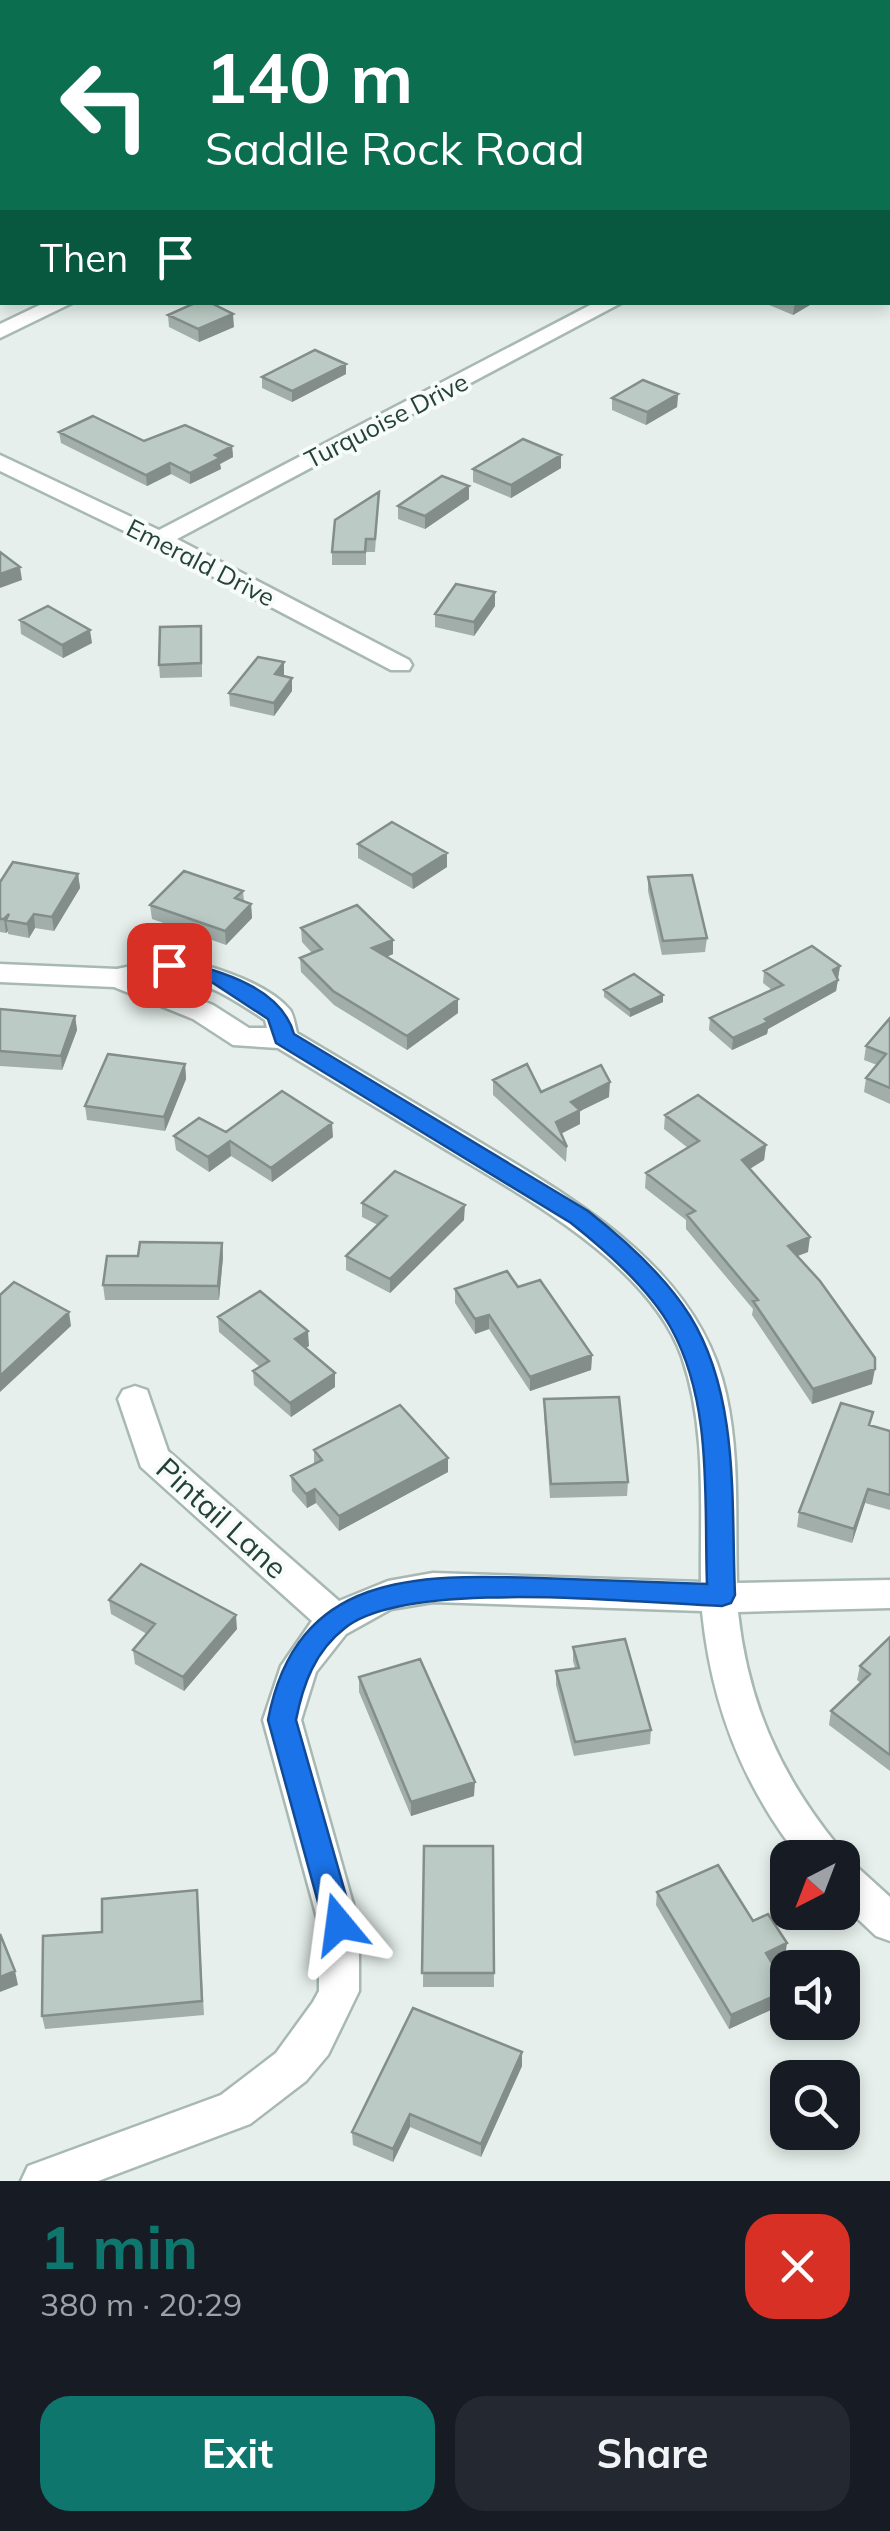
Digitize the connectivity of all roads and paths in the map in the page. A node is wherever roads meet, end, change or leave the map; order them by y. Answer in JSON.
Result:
{"nodes":[{"id":1,"x":58,"y":305,"type":"edge"},
{"id":2,"x":607,"y":305,"type":"edge"},
{"id":3,"x":0,"y":332,"type":"edge"},
{"id":4,"x":0,"y":462,"type":"edge"},
{"id":5,"x":159,"y":538,"type":"junction"},
{"id":6,"x":400,"y":665,"type":"dead end"},
{"id":7,"x":0,"y":974,"type":"edge"},
{"id":8,"x":135,"y":1400,"type":"dead end"},
{"id":9,"x":890,"y":1594,"type":"edge"},
{"id":10,"x":722,"y":1595,"type":"junction"},
{"id":11,"x":335,"y":1620,"type":"junction"},
{"id":12,"x":809,"y":1840,"type":"edge"},
{"id":13,"x":860,"y":1895,"type":"edge"},
{"id":14,"x":890,"y":1923,"type":"edge"},
{"id":15,"x":42,"y":2181,"type":"edge"}],
"edges":[{"from":1,"to":3,"type":"street"},
{"from":2,"to":5,"type":"street","name":"Turquoise Drive"},
{"from":4,"to":5,"type":"street","name":"Emerald Drive"},
{"from":5,"to":6,"type":"street","name":"Emerald Drive"},
{"from":7,"to":10,"type":"street"},
{"from":8,"to":11,"type":"street","name":"Pintail Lane"},
{"from":9,"to":10,"type":"street"},
{"from":10,"to":11,"type":"street"},
{"from":10,"to":12,"type":"street"},
{"from":11,"to":15,"type":"street"},
{"from":13,"to":14,"type":"street"}]}
